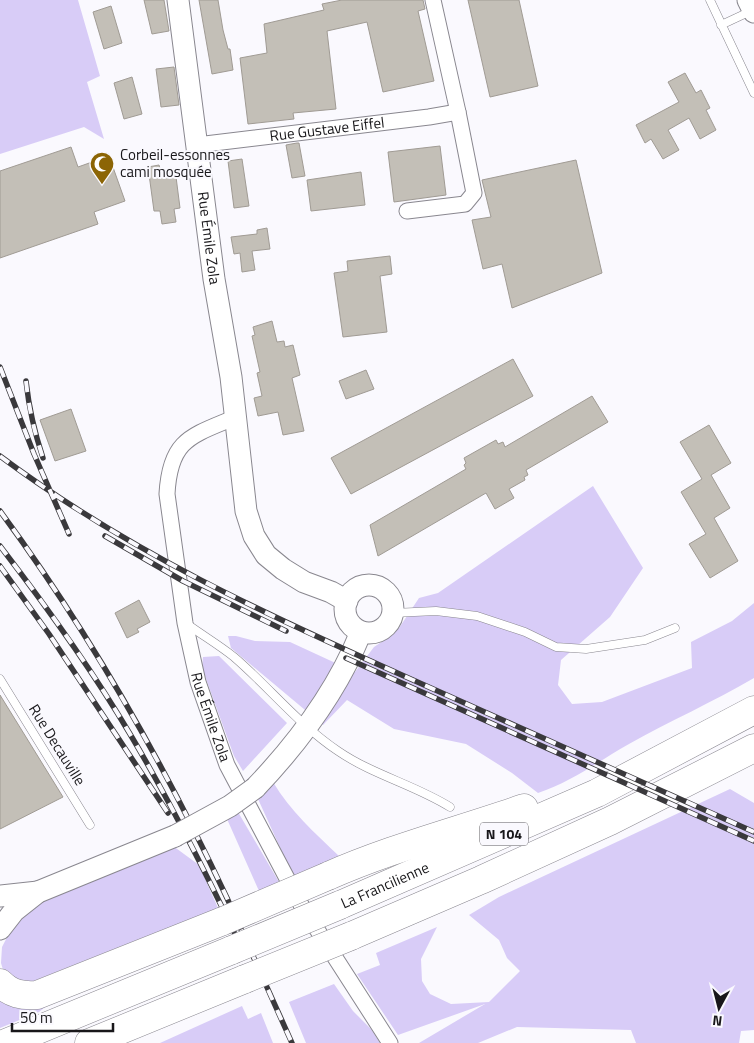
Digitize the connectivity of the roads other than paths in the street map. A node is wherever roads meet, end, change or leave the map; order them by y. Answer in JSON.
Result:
{"nodes":[{"id":1,"x":178,"y":0,"type":"edge"},
{"id":2,"x":433,"y":0,"type":"edge"},
{"id":3,"x":710,"y":0,"type":"edge"},
{"id":4,"x":752,"y":8,"type":"edge"},
{"id":5,"x":721,"y":25,"type":"junction"},
{"id":6,"x":754,"y":93,"type":"edge"},
{"id":7,"x":458,"y":112,"type":"junction"},
{"id":8,"x":197,"y":145,"type":"junction"},
{"id":9,"x":407,"y":210,"type":"dead end"},
{"id":10,"x":236,"y":417,"type":"junction"},
{"id":11,"x":347,"y":601,"type":"junction"},
{"id":12,"x":393,"y":612,"type":"junction"},
{"id":13,"x":185,"y":623,"type":"junction"},
{"id":14,"x":675,"y":628,"type":"dead end"},
{"id":15,"x":361,"y":632,"type":"junction"},
{"id":16,"x":0,"y":679,"type":"edge"},
{"id":17,"x":754,"y":710,"type":"edge"},
{"id":18,"x":308,"y":727,"type":"junction"},
{"id":19,"x":754,"y":748,"type":"edge"},
{"id":20,"x":666,"y":755,"type":"junction"},
{"id":21,"x":450,"y":807,"type":"dead end"},
{"id":22,"x":90,"y":825,"type":"dead end"},
{"id":23,"x":38,"y":892,"type":"junction"},
{"id":24,"x":0,"y":896,"type":"edge"},
{"id":25,"x":0,"y":918,"type":"edge"},
{"id":26,"x":0,"y":929,"type":"edge"},
{"id":27,"x":245,"y":979,"type":"junction"},
{"id":28,"x":0,"y":983,"type":"edge"},
{"id":29,"x":6,"y":1043,"type":"edge"},
{"id":30,"x":89,"y":1043,"type":"edge"},
{"id":31,"x":140,"y":1043,"type":"edge"},
{"id":32,"x":390,"y":1043,"type":"edge"}],
"edges":[{"from":1,"to":8,"type":"street","name":"Rue Émile Zola"},
{"from":2,"to":7,"type":"street"},
{"from":3,"to":5,"type":"lane"},
{"from":4,"to":5,"type":"lane"},
{"from":5,"to":6,"type":"lane"},
{"from":7,"to":8,"type":"street","name":"Rue Gustave Eiffel"},
{"from":7,"to":9,"type":"street"},
{"from":8,"to":10,"type":"street","name":"Rue Émile Zola"},
{"from":10,"to":11,"type":"street","name":"Rue Émile Zola"},
{"from":10,"to":13,"type":"street","name":"Rue Émile Zola"},
{"from":11,"to":12,"type":"street"},
{"from":11,"to":15,"type":"street"},
{"from":12,"to":14,"type":"lane"},
{"from":12,"to":15,"type":"street"},
{"from":13,"to":18,"type":"lane"},
{"from":13,"to":32,"type":"street","name":"Rue Émile Zola"},
{"from":15,"to":18,"type":"street"},
{"from":16,"to":22,"type":"lane","name":"Rue Decauville"},
{"from":17,"to":20,"type":"highway","name":"La Francilienne","number":"N 104"},
{"from":18,"to":21,"type":"lane"},
{"from":18,"to":23,"type":"street","bridge":true},
{"from":19,"to":27,"type":"highway","number":"N 104","bridge":true},
{"from":20,"to":28,"type":"highway","bridge":true},
{"from":20,"to":29,"type":"highway","name":"La Francilienne","number":"N 104","bridge":true},
{"from":23,"to":24,"type":"street"},
{"from":23,"to":26,"type":"street"},
{"from":25,"to":26,"type":"street"},
{"from":27,"to":30,"type":"highway","number":"N 104"},
{"from":27,"to":31,"type":"highway"}]}
